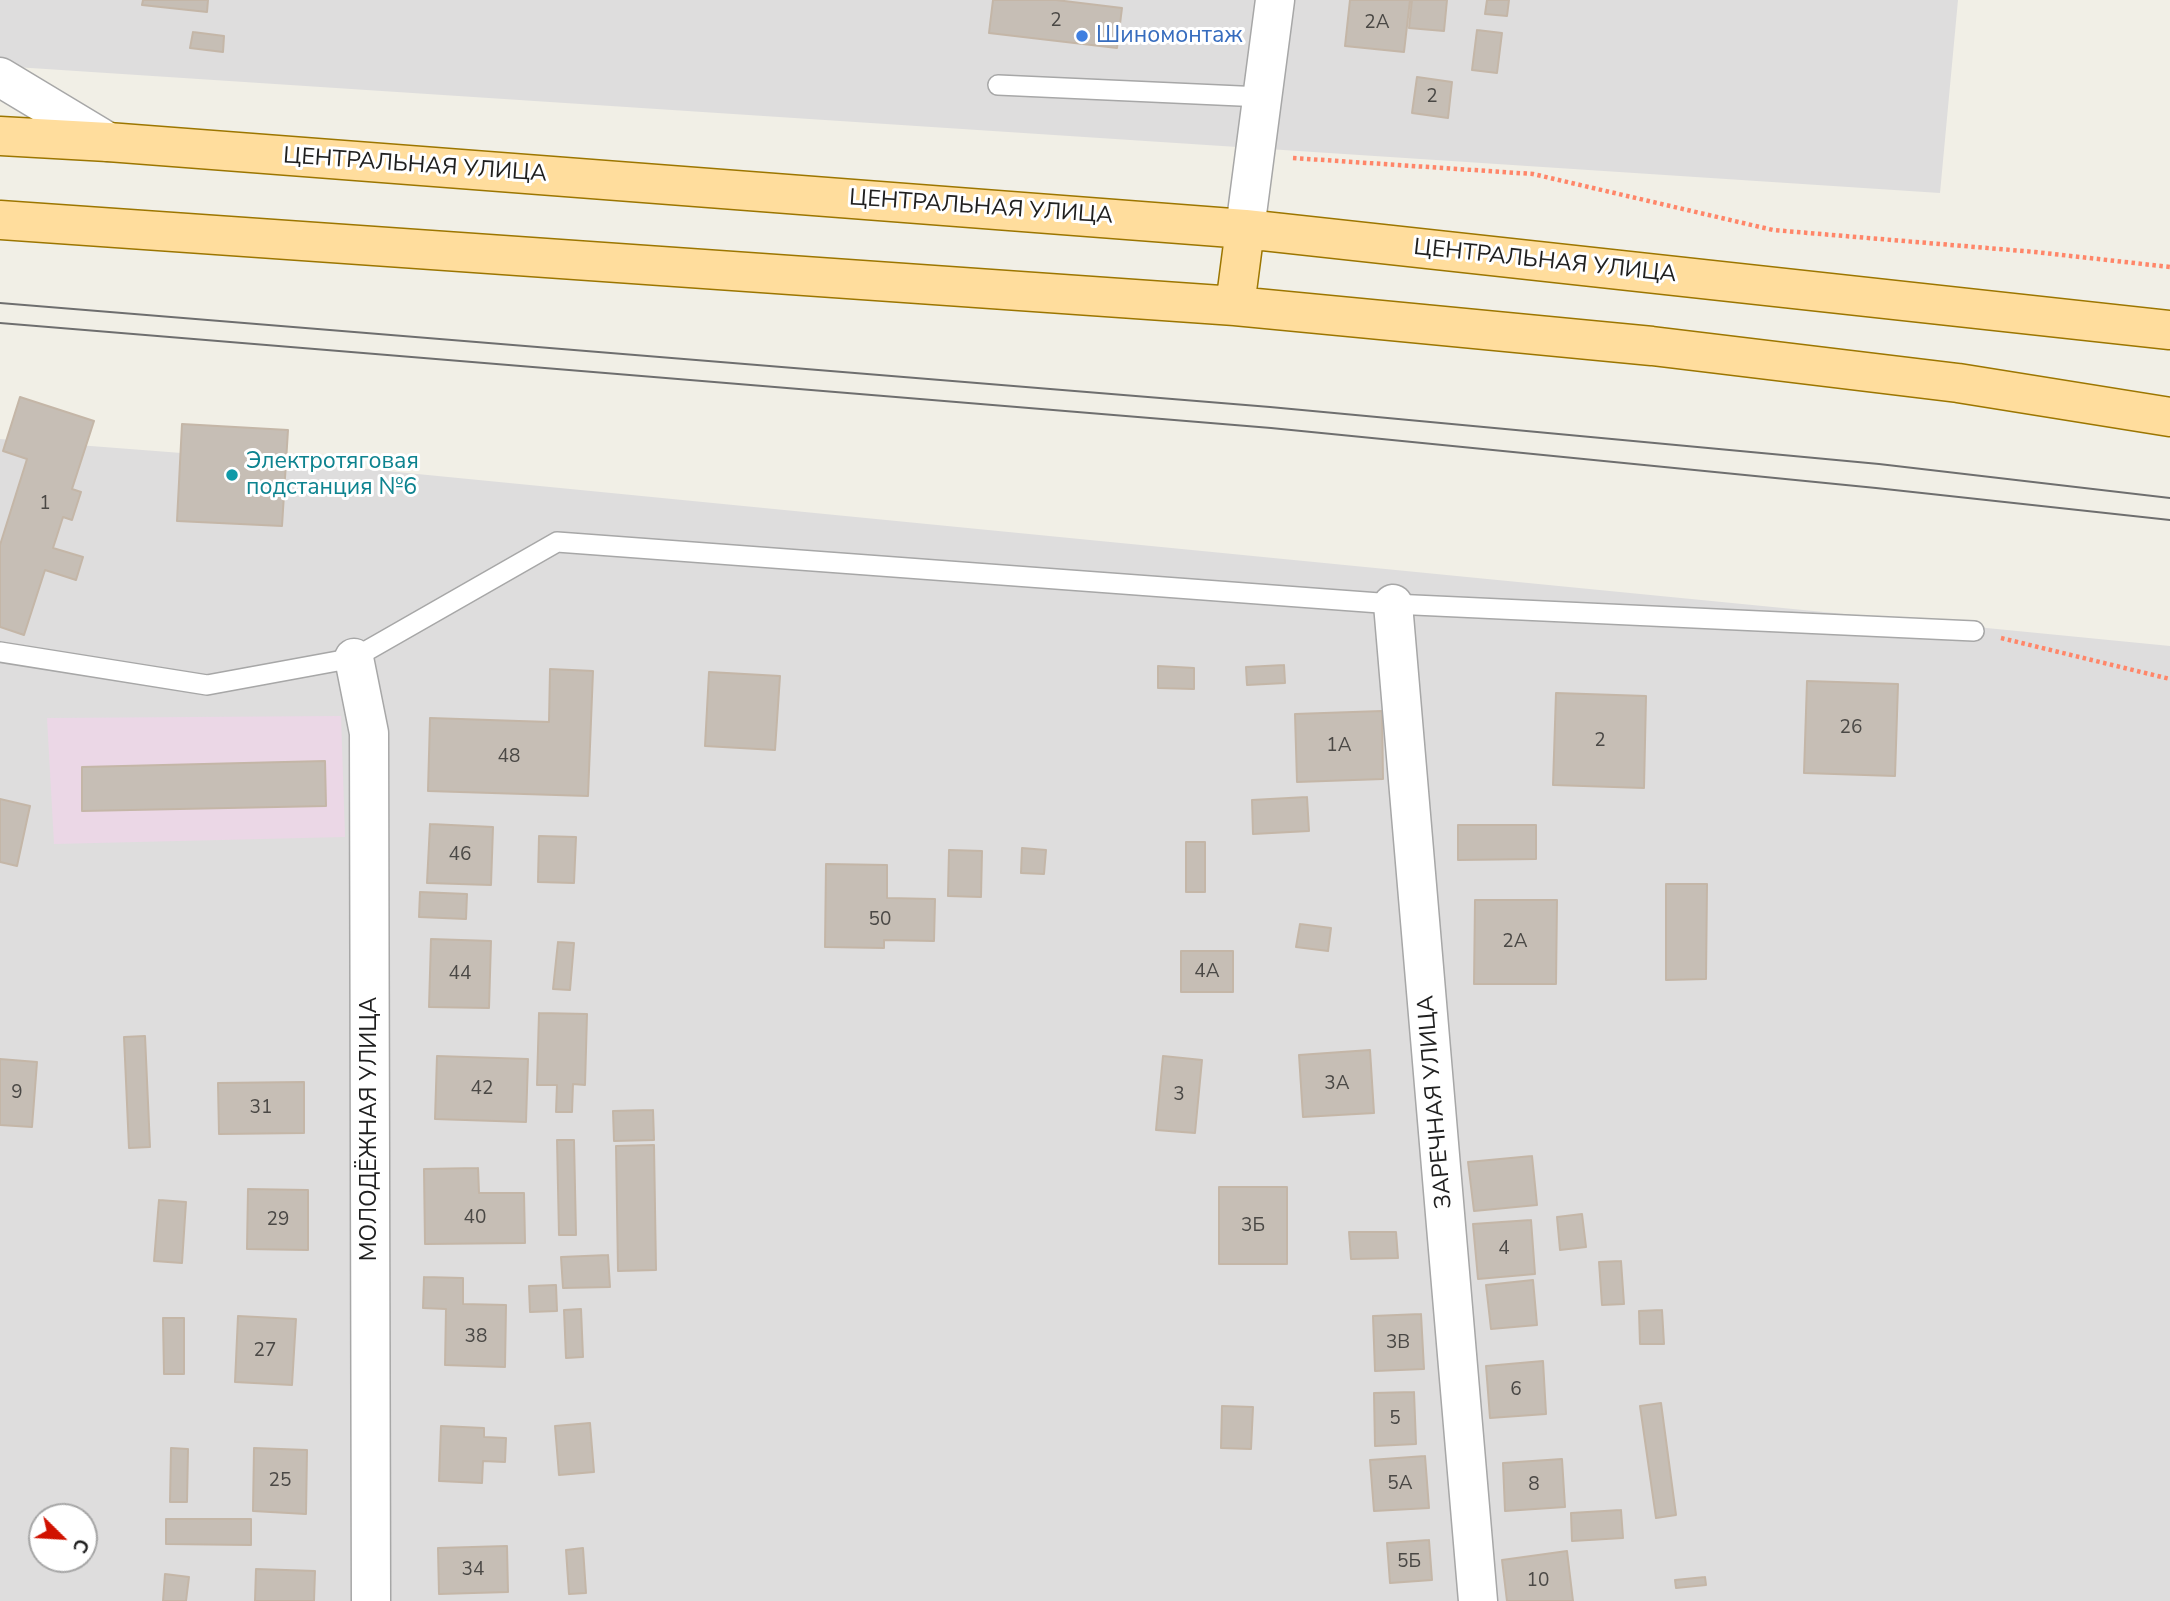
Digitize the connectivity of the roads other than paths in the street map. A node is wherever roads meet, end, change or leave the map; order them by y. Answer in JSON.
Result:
{"nodes":[{"id":1,"x":1275,"y":0,"type":"edge"},
{"id":2,"x":0,"y":77,"type":"edge"},
{"id":3,"x":998,"y":85,"type":"dead end"},
{"id":4,"x":1262,"y":97,"type":"junction"},
{"id":5,"x":0,"y":136,"type":"edge"},
{"id":6,"x":108,"y":142,"type":"junction"},
{"id":7,"x":0,"y":220,"type":"edge"},
{"id":8,"x":1245,"y":229,"type":"junction"},
{"id":9,"x":1235,"y":306,"type":"junction"},
{"id":10,"x":2170,"y":330,"type":"edge"},
{"id":11,"x":2170,"y":417,"type":"edge"},
{"id":12,"x":1393,"y":604,"type":"junction"},
{"id":13,"x":1974,"y":631,"type":"road end"},
{"id":14,"x":0,"y":652,"type":"edge"},
{"id":15,"x":354,"y":658,"type":"junction"},
{"id":16,"x":371,"y":1601,"type":"edge"},
{"id":17,"x":1478,"y":1601,"type":"edge"}],
"edges":[{"from":1,"to":4,"type":"street"},
{"from":2,"to":6,"type":"street"},
{"from":3,"to":4,"type":"lane"},
{"from":4,"to":8,"type":"street"},
{"from":5,"to":6,"type":"main road","name":"ЦЕНТРАЛЬНАЯ УЛИЦА"},
{"from":6,"to":8,"type":"main road","name":"ЦЕНТРАЛЬНАЯ УЛИЦА"},
{"from":7,"to":9,"type":"main road"},
{"from":8,"to":9,"type":"main road"},
{"from":8,"to":10,"type":"main road","name":"ЦЕНТРАЛЬНАЯ УЛИЦА"},
{"from":9,"to":11,"type":"main road"},
{"from":12,"to":13,"type":"lane"},
{"from":12,"to":15,"type":"lane"},
{"from":12,"to":17,"type":"street","name":"ЗАРЕЧНАЯ УЛИЦА"},
{"from":14,"to":15,"type":"lane"},
{"from":15,"to":16,"type":"street","name":"МОЛОДЁЖНАЯ УЛИЦА"}]}
